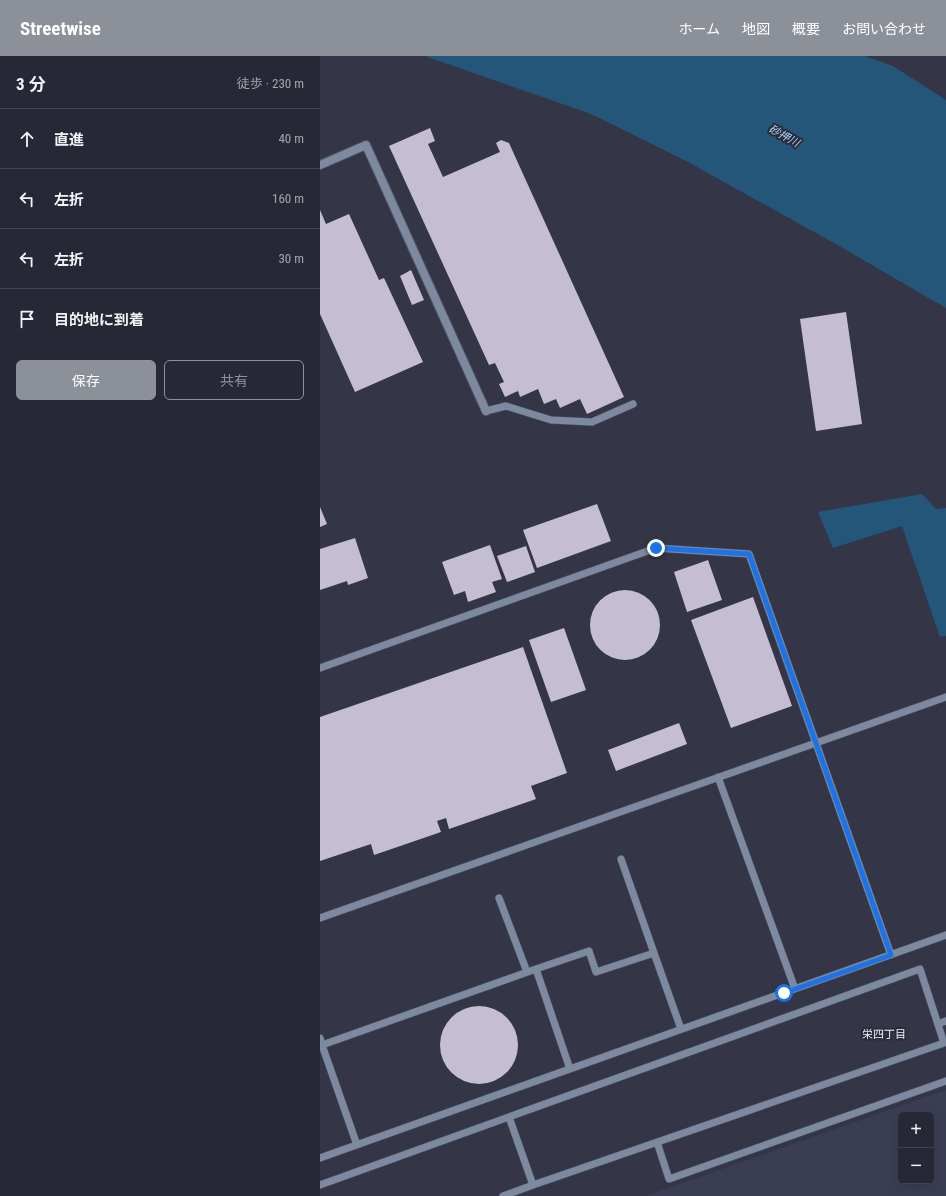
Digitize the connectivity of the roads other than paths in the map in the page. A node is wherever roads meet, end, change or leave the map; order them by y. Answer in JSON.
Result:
{"nodes":[{"id":1,"x":320,"y":165,"type":"edge"},
{"id":2,"x":633,"y":404,"type":"dead end"},
{"id":3,"x":486,"y":411,"type":"joint"},
{"id":4,"x":320,"y":668,"type":"edge"},
{"id":5,"x":946,"y":697,"type":"edge"},
{"id":6,"x":815,"y":743,"type":"junction"},
{"id":7,"x":718,"y":777,"type":"junction"},
{"id":8,"x":621,"y":859,"type":"dead end"},
{"id":9,"x":499,"y":898,"type":"dead end"},
{"id":10,"x":320,"y":918,"type":"edge"},
{"id":11,"x":946,"y":935,"type":"edge"},
{"id":12,"x":654,"y":952,"type":"junction"},
{"id":13,"x":891,"y":955,"type":"junction"},
{"id":14,"x":536,"y":969,"type":"junction"},
{"id":15,"x":527,"y":972,"type":"junction"},
{"id":16,"x":795,"y":989,"type":"junction"},
{"id":17,"x":946,"y":1021,"type":"edge"},
{"id":18,"x":938,"y":1024,"type":"junction"},
{"id":19,"x":681,"y":1029,"type":"junction"},
{"id":20,"x":321,"y":1043,"type":"edge"},
{"id":21,"x":945,"y":1045,"type":"edge"},
{"id":22,"x":570,"y":1069,"type":"junction"},
{"id":23,"x":946,"y":1081,"type":"edge"},
{"id":24,"x":509,"y":1117,"type":"junction"},
{"id":25,"x":658,"y":1142,"type":"junction"},
{"id":26,"x":357,"y":1145,"type":"junction"},
{"id":27,"x":320,"y":1158,"type":"edge"},
{"id":28,"x":320,"y":1185,"type":"edge"},
{"id":29,"x":533,"y":1185,"type":"junction"},
{"id":30,"x":502,"y":1196,"type":"edge"}],
"edges":[{"from":1,"to":3,"type":"street"},
{"from":2,"to":3,"type":"lane"},
{"from":4,"to":6,"type":"lane"},
{"from":5,"to":6,"type":"lane"},
{"from":6,"to":7,"type":"lane"},
{"from":6,"to":13,"type":"lane"},
{"from":7,"to":10,"type":"lane"},
{"from":7,"to":16,"type":"lane"},
{"from":8,"to":12,"type":"lane"},
{"from":9,"to":15,"type":"lane"},
{"from":11,"to":13,"type":"lane"},
{"from":12,"to":14,"type":"lane"},
{"from":12,"to":19,"type":"lane"},
{"from":13,"to":16,"type":"lane"},
{"from":14,"to":15,"type":"lane"},
{"from":14,"to":22,"type":"lane"},
{"from":15,"to":20,"type":"lane"},
{"from":16,"to":19,"type":"lane"},
{"from":17,"to":18,"type":"lane"},
{"from":18,"to":21,"type":"lane"},
{"from":18,"to":24,"type":"lane"},
{"from":19,"to":22,"type":"lane"},
{"from":20,"to":26,"type":"lane"},
{"from":21,"to":25,"type":"lane"},
{"from":22,"to":26,"type":"lane"},
{"from":23,"to":25,"type":"lane"},
{"from":24,"to":28,"type":"lane"},
{"from":24,"to":29,"type":"lane"},
{"from":25,"to":29,"type":"lane"},
{"from":26,"to":27,"type":"lane"},
{"from":29,"to":30,"type":"lane"}]}
